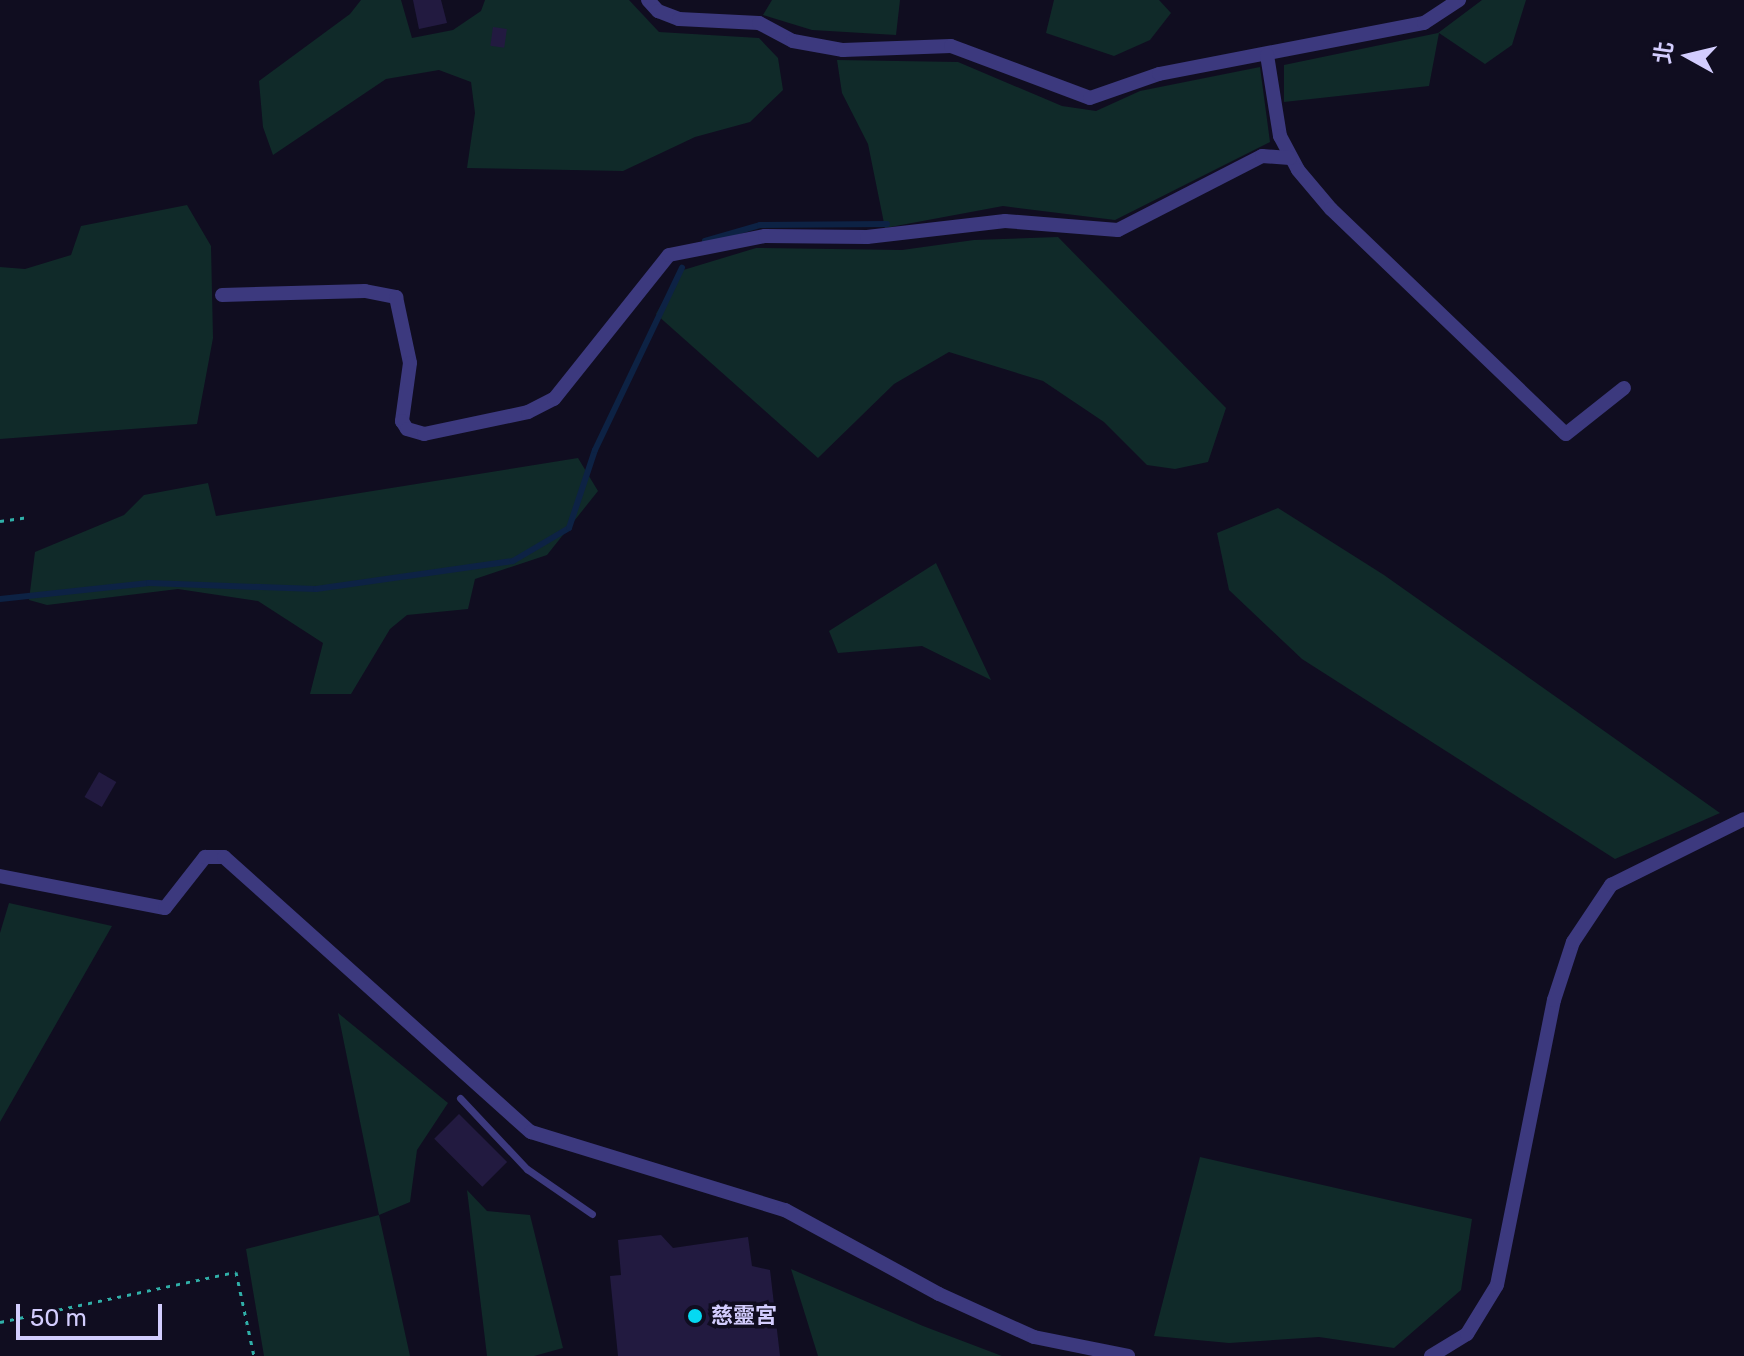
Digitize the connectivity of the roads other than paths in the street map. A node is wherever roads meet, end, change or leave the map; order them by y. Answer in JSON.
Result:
{"nodes":[{"id":1,"x":648,"y":0,"type":"edge"},
{"id":2,"x":1459,"y":0,"type":"edge"},
{"id":3,"x":1267,"y":55,"type":"junction"},
{"id":4,"x":1290,"y":158,"type":"junction"},
{"id":5,"x":222,"y":295,"type":"dead end"},
{"id":6,"x":1624,"y":388,"type":"dead end"},
{"id":7,"x":1744,"y":819,"type":"edge"},
{"id":8,"x":0,"y":876,"type":"edge"},
{"id":9,"x":460,"y":1098,"type":"dead end"},
{"id":10,"x":592,"y":1214,"type":"dead end"},
{"id":11,"x":1128,"y":1356,"type":"edge"},
{"id":12,"x":1431,"y":1356,"type":"edge"}],
"edges":[{"from":1,"to":3,"type":"street"},
{"from":2,"to":3,"type":"street"},
{"from":3,"to":4,"type":"street"},
{"from":4,"to":5,"type":"street"},
{"from":4,"to":6,"type":"street"},
{"from":7,"to":12,"type":"street"},
{"from":8,"to":11,"type":"street"},
{"from":9,"to":10,"type":"lane"}]}
